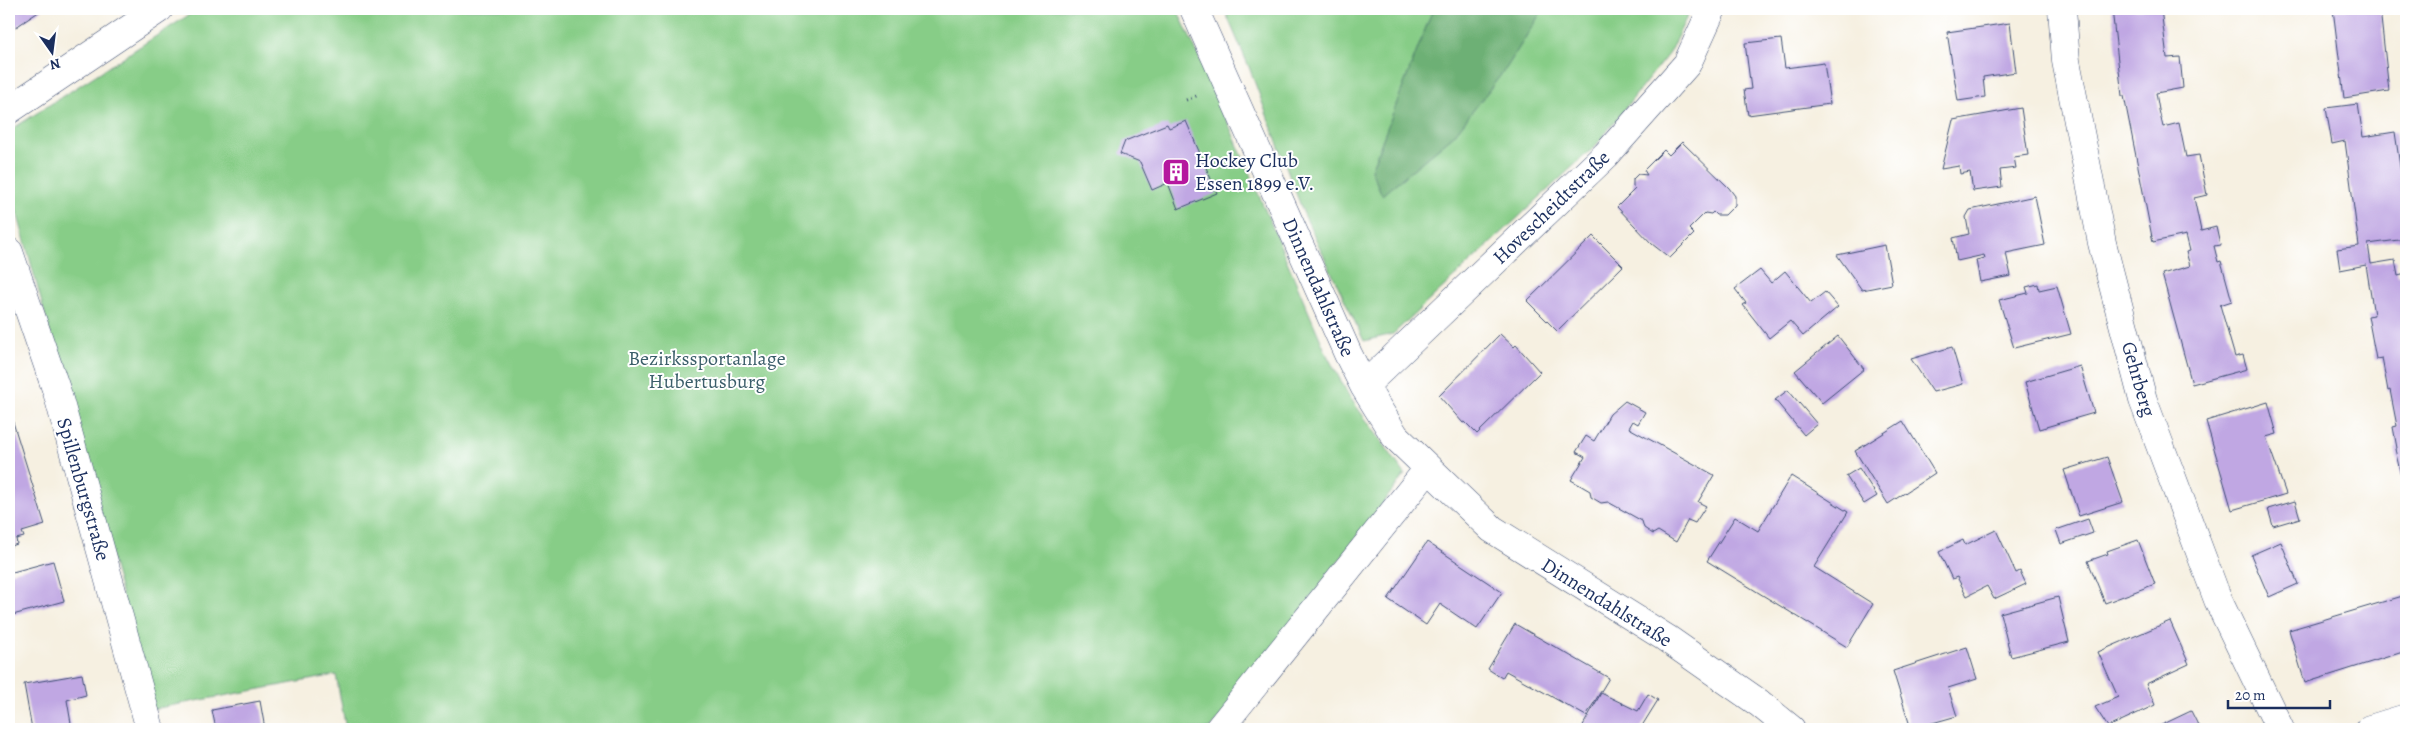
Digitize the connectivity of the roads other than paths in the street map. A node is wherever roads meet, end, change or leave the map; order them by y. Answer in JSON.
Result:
{"nodes":[{"id":1,"x":159,"y":9,"type":"edge"},
{"id":2,"x":1194,"y":9,"type":"edge"},
{"id":3,"x":1712,"y":9,"type":"edge"},
{"id":4,"x":2062,"y":9,"type":"edge"},
{"id":5,"x":9,"y":110,"type":"edge"},
{"id":6,"x":9,"y":252,"type":"edge"},
{"id":7,"x":1364,"y":386,"type":"junction"},
{"id":8,"x":1428,"y":469,"type":"junction"},
{"id":9,"x":2406,"y":718,"type":"edge"},
{"id":10,"x":150,"y":729,"type":"edge"},
{"id":11,"x":1220,"y":729,"type":"edge"},
{"id":12,"x":1791,"y":729,"type":"edge"},
{"id":13,"x":2280,"y":729,"type":"edge"},
{"id":14,"x":2370,"y":729,"type":"edge"}],
"edges":[{"from":1,"to":5,"type":"street"},
{"from":2,"to":7,"type":"street","name":"Dinnendahlstraße"},
{"from":3,"to":7,"type":"street","name":"Hovescheidtstraße"},
{"from":4,"to":13,"type":"street","name":"Gehrberg"},
{"from":6,"to":10,"type":"street","name":"Spillenburgstraße"},
{"from":7,"to":8,"type":"street","name":"Dinnendahlstraße"},
{"from":8,"to":11,"type":"street"},
{"from":8,"to":12,"type":"street","name":"Dinnendahlstraße"},
{"from":9,"to":14,"type":"street"}]}
